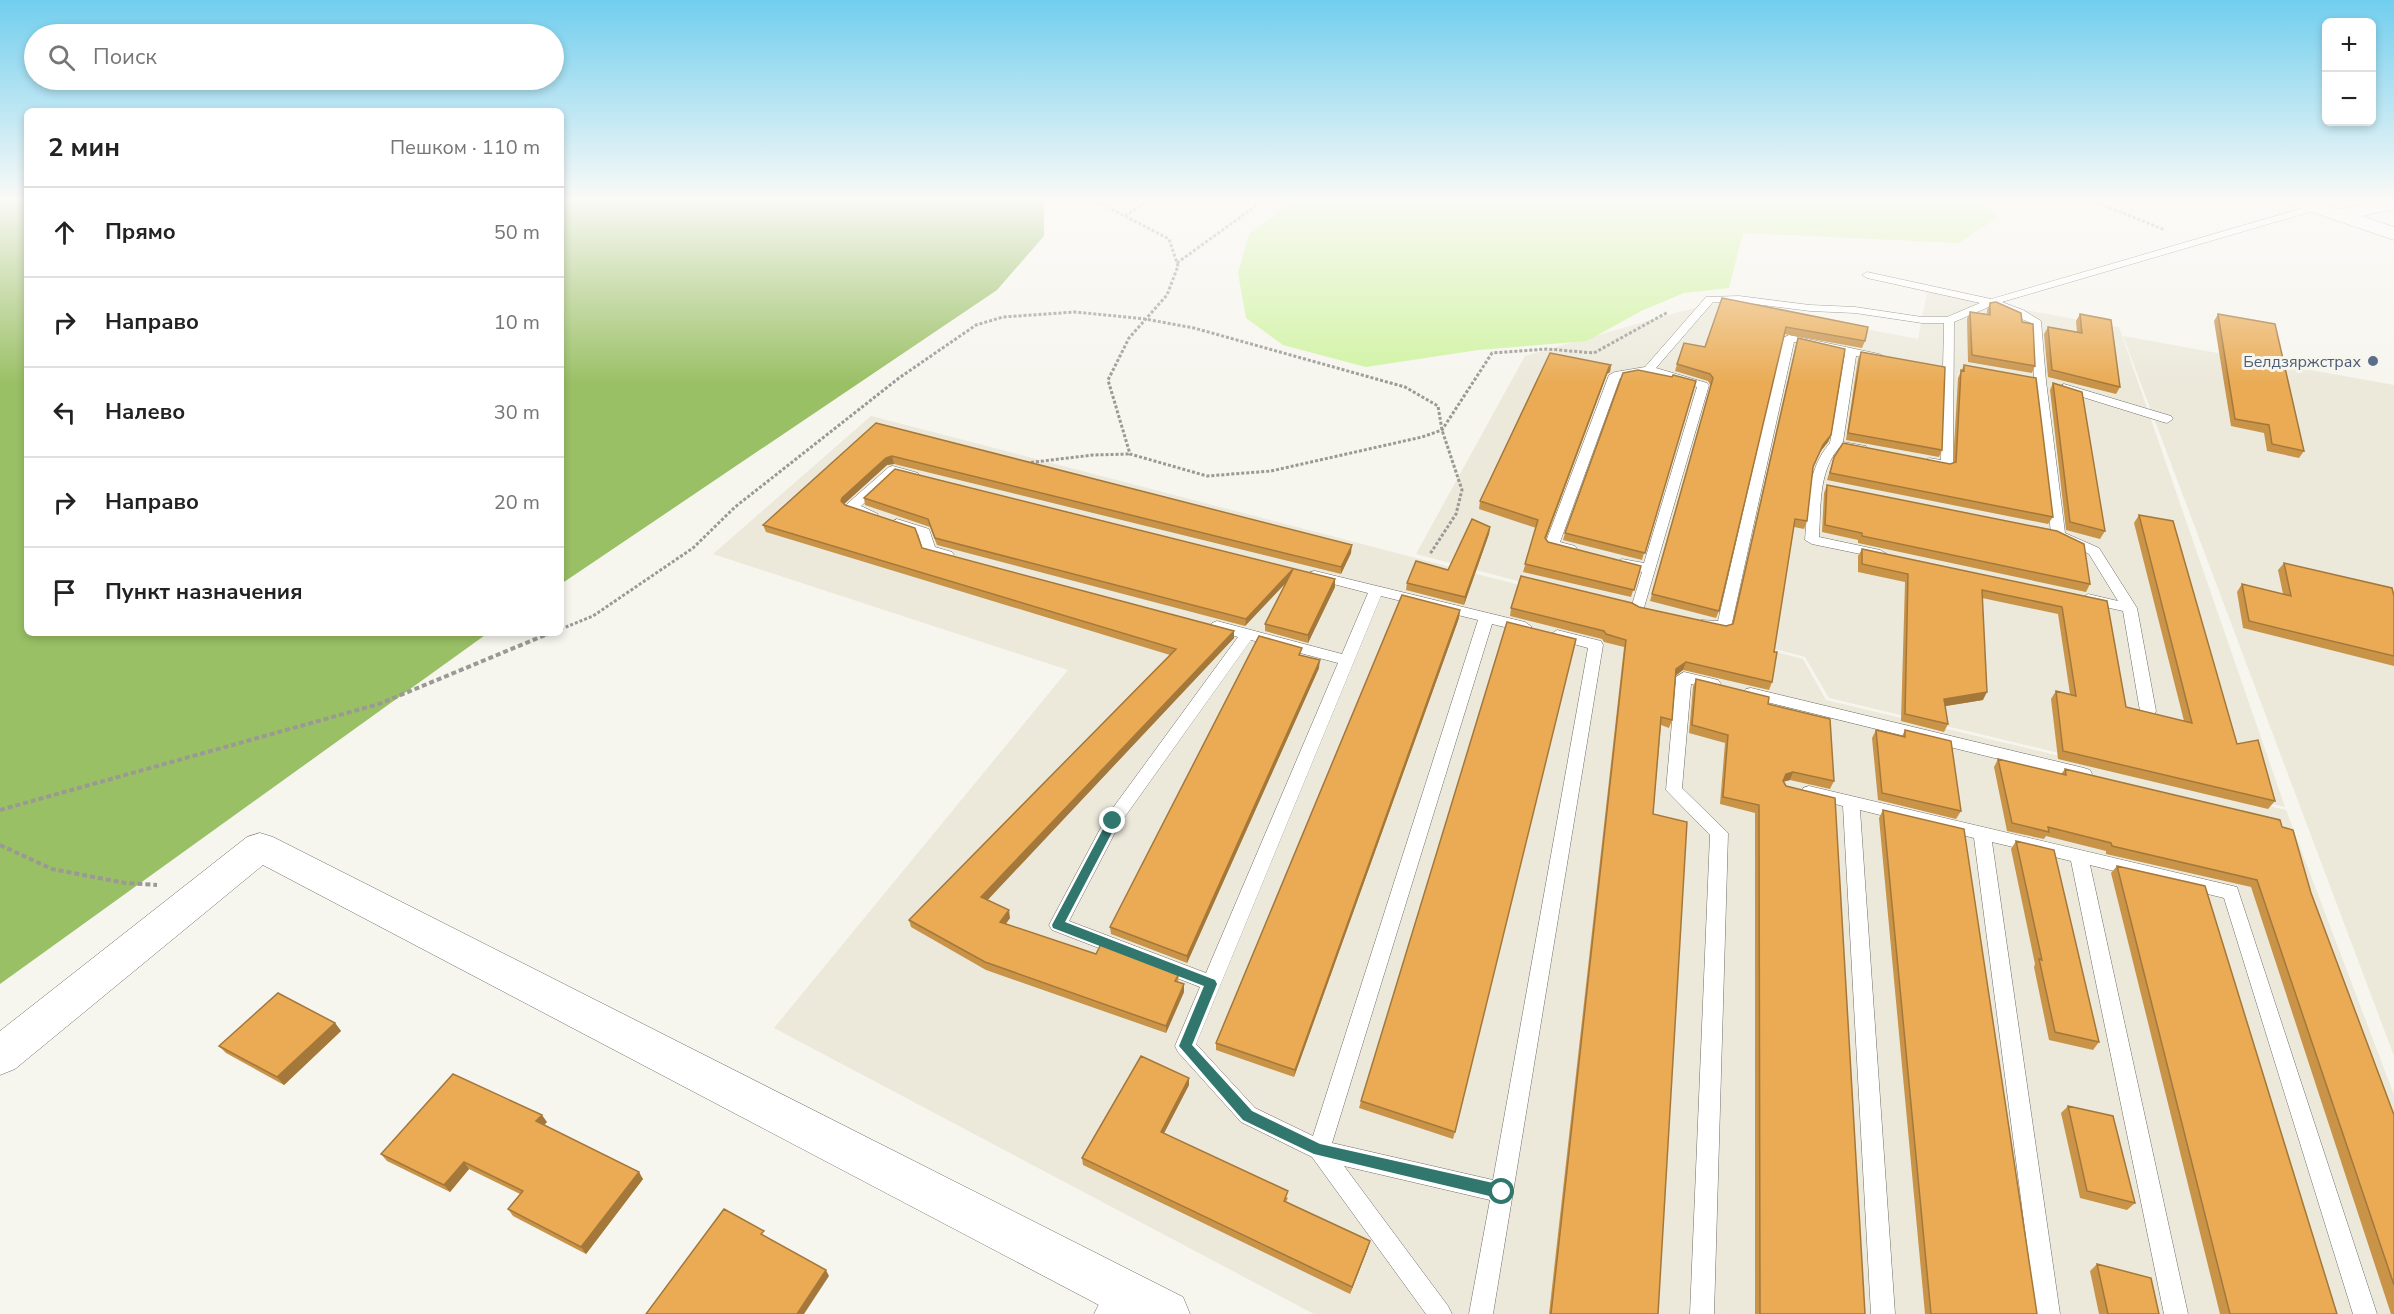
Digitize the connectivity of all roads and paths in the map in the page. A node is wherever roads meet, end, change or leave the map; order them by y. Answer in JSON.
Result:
{"nodes":[{"id":1,"x":2133,"y":261,"type":"edge"},
{"id":2,"x":1177,"y":263,"type":"edge"},
{"id":3,"x":1867,"y":275,"type":"dead end"},
{"id":4,"x":1710,"y":299,"type":"junction"},
{"id":5,"x":1989,"y":303,"type":"junction"},
{"id":6,"x":1146,"y":319,"type":"junction"},
{"id":7,"x":1948,"y":320,"type":"junction"},
{"id":8,"x":1851,"y":352,"type":"junction"},
{"id":9,"x":1895,"y":360,"type":"edge"},
{"id":10,"x":1649,"y":370,"type":"junction"},
{"id":11,"x":2034,"y":380,"type":"junction"},
{"id":12,"x":2167,"y":419,"type":"dead end"},
{"id":13,"x":1442,"y":430,"type":"junction"},
{"id":14,"x":1836,"y":444,"type":"junction"},
{"id":15,"x":1880,"y":453,"type":"edge"},
{"id":16,"x":1130,"y":454,"type":"junction"},
{"id":17,"x":1914,"y":459,"type":"edge"},
{"id":18,"x":1020,"y":464,"type":"edge"},
{"id":19,"x":925,"y":478,"type":"edge"},
{"id":20,"x":1584,"y":552,"type":"edge"},
{"id":21,"x":1430,"y":554,"type":"dead end"},
{"id":22,"x":1892,"y":557,"type":"edge"},
{"id":23,"x":1606,"y":558,"type":"edge"},
{"id":24,"x":963,"y":559,"type":"edge"},
{"id":25,"x":1649,"y":570,"type":"junction"},
{"id":26,"x":1297,"y":571,"type":"edge"},
{"id":27,"x":1376,"y":591,"type":"junction"},
{"id":28,"x":2073,"y":596,"type":"edge"},
{"id":29,"x":1638,"y":607,"type":"edge"},
{"id":30,"x":2130,"y":608,"type":"junction"},
{"id":31,"x":1486,"y":618,"type":"junction"},
{"id":32,"x":1692,"y":620,"type":"edge"},
{"id":33,"x":1202,"y":622,"type":"edge"},
{"id":34,"x":564,"y":628,"type":"edge"},
{"id":35,"x":1248,"y":634,"type":"junction"},
{"id":36,"x":544,"y":636,"type":"edge"},
{"id":37,"x":1346,"y":660,"type":"junction"},
{"id":38,"x":2148,"y":711,"type":"edge"},
{"id":39,"x":2098,"y":777,"type":"edge"},
{"id":40,"x":1789,"y":788,"type":"edge"},
{"id":41,"x":1851,"y":802,"type":"junction"},
{"id":42,"x":0,"y":810,"type":"edge"},
{"id":43,"x":1982,"y":833,"type":"junction"},
{"id":44,"x":0,"y":845,"type":"edge"},
{"id":45,"x":2079,"y":856,"type":"junction"},
{"id":46,"x":212,"y":887,"type":"junction"},
{"id":47,"x":1211,"y":984,"type":"junction"},
{"id":48,"x":0,"y":1056,"type":"edge"},
{"id":49,"x":1319,"y":1150,"type":"junction"},
{"id":50,"x":1502,"y":1192,"type":"junction"},
{"id":51,"x":1112,"y":1302,"type":"edge"},
{"id":52,"x":1166,"y":1314,"type":"edge"},
{"id":53,"x":1440,"y":1314,"type":"edge"},
{"id":54,"x":1481,"y":1314,"type":"edge"},
{"id":55,"x":1702,"y":1314,"type":"edge"},
{"id":56,"x":1883,"y":1314,"type":"edge"},
{"id":57,"x":2048,"y":1314,"type":"edge"},
{"id":58,"x":2176,"y":1314,"type":"edge"},
{"id":59,"x":2366,"y":1314,"type":"edge"}],
"edges":[{"from":1,"to":5,"type":"lane"},
{"from":2,"to":6,"type":"path"},
{"from":3,"to":5,"type":"lane"},
{"from":4,"to":7,"type":"lane"},
{"from":4,"to":10,"type":"lane"},
{"from":4,"to":13,"type":"path"},
{"from":5,"to":7,"type":"lane"},
{"from":5,"to":11,"type":"lane"},
{"from":6,"to":13,"type":"path"},
{"from":6,"to":16,"type":"path"},
{"from":6,"to":34,"type":"path"},
{"from":7,"to":17,"type":"lane"},
{"from":8,"to":9,"type":"lane"},
{"from":8,"to":14,"type":"lane"},
{"from":8,"to":32,"type":"lane"},
{"from":10,"to":20,"type":"lane"},
{"from":10,"to":25,"type":"lane"},
{"from":11,"to":12,"type":"lane"},
{"from":11,"to":30,"type":"lane"},
{"from":13,"to":16,"type":"path"},
{"from":13,"to":21,"type":"path"},
{"from":14,"to":15,"type":"lane"},
{"from":14,"to":22,"type":"lane"},
{"from":16,"to":18,"type":"path"},
{"from":19,"to":24,"type":"lane"},
{"from":23,"to":25,"type":"lane"},
{"from":25,"to":29,"type":"lane"},
{"from":26,"to":27,"type":"lane"},
{"from":27,"to":31,"type":"lane"},
{"from":27,"to":37,"type":"lane"},
{"from":28,"to":30,"type":"lane"},
{"from":30,"to":38,"type":"lane"},
{"from":31,"to":49,"type":"lane"},
{"from":31,"to":50,"type":"lane"},
{"from":33,"to":35,"type":"lane"},
{"from":35,"to":37,"type":"lane"},
{"from":35,"to":47,"type":"lane"},
{"from":36,"to":42,"type":"path"},
{"from":37,"to":47,"type":"lane"},
{"from":39,"to":55,"type":"lane"},
{"from":40,"to":41,"type":"lane"},
{"from":41,"to":43,"type":"lane"},
{"from":41,"to":56,"type":"lane"},
{"from":43,"to":45,"type":"lane"},
{"from":43,"to":57,"type":"lane"},
{"from":44,"to":46,"type":"path"},
{"from":45,"to":58,"type":"lane"},
{"from":45,"to":59,"type":"lane"},
{"from":46,"to":48,"type":"street"},
{"from":46,"to":51,"type":"street"},
{"from":47,"to":49,"type":"lane"},
{"from":49,"to":50,"type":"lane"},
{"from":49,"to":53,"type":"lane"},
{"from":50,"to":54,"type":"lane"},
{"from":51,"to":52,"type":"street"}]}
